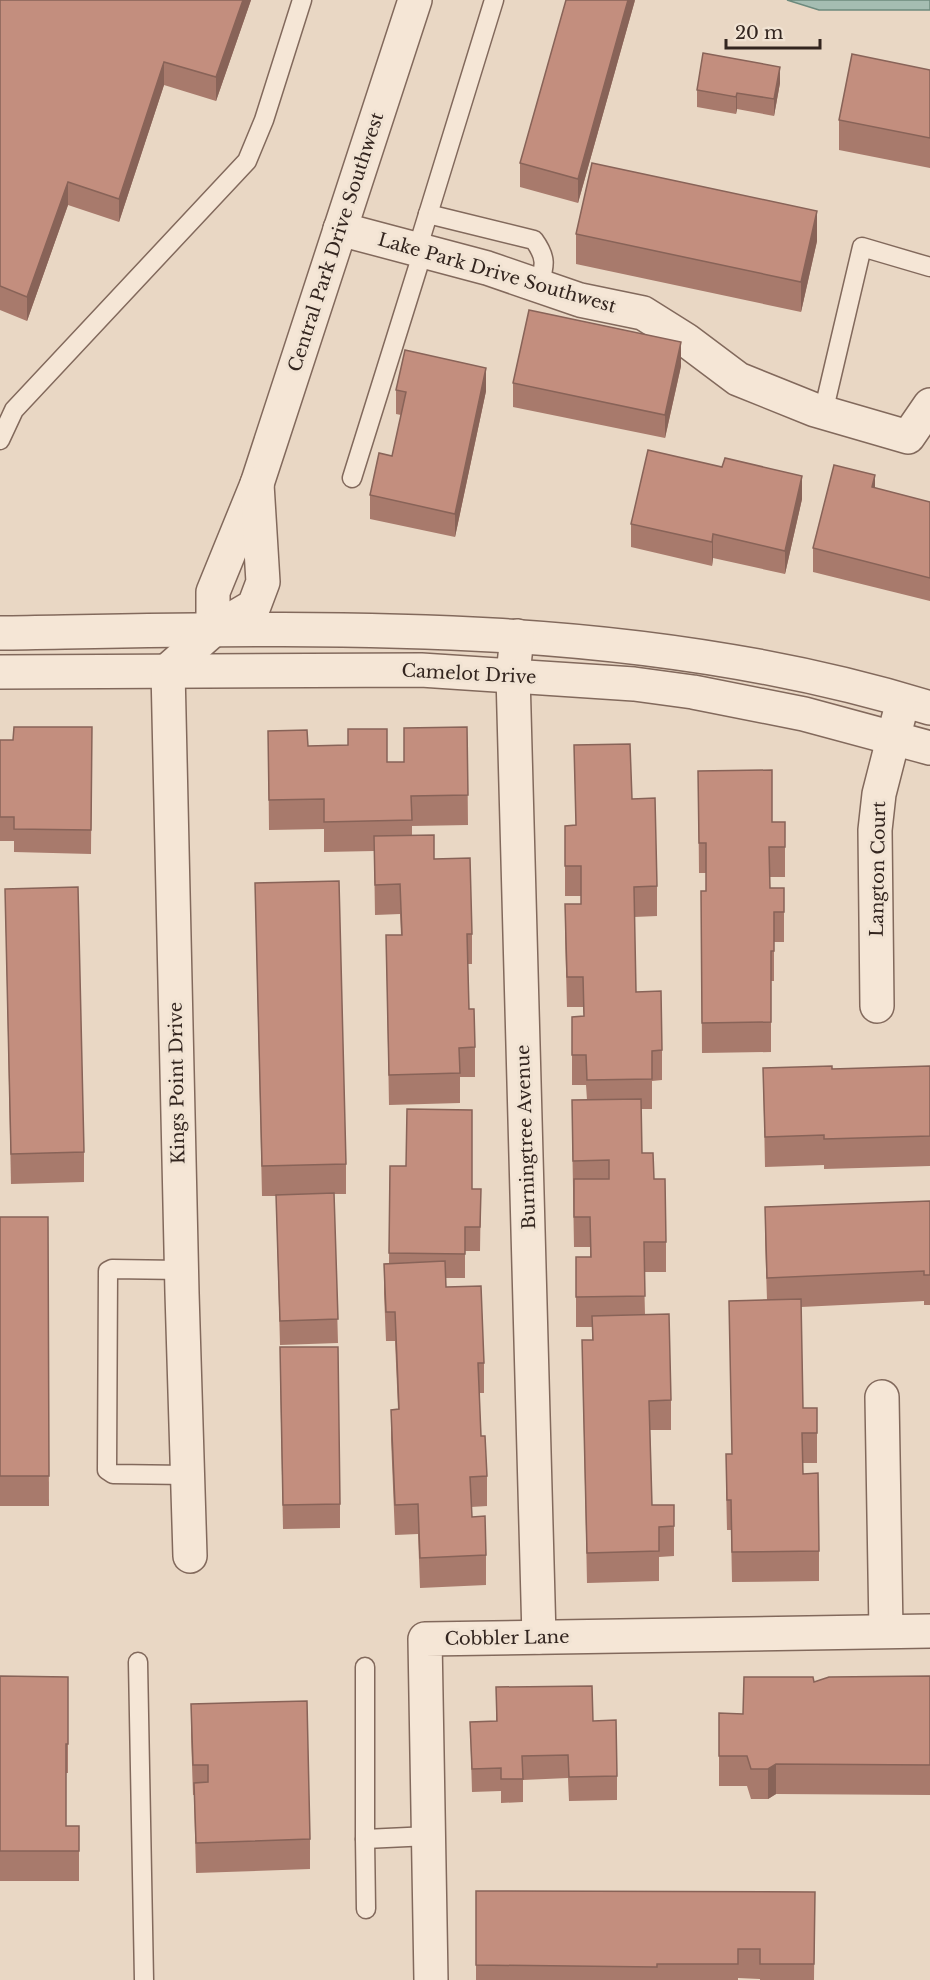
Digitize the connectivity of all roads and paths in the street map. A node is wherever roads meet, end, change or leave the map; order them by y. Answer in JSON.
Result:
{"nodes":[{"id":1,"x":302,"y":0,"type":"edge"},
{"id":2,"x":415,"y":0,"type":"edge"},
{"id":3,"x":494,"y":0,"type":"edge"},
{"id":4,"x":428,"y":214,"type":"junction"},
{"id":5,"x":340,"y":229,"type":"junction"},
{"id":6,"x":420,"y":250,"type":"junction"},
{"id":7,"x":930,"y":267,"type":"edge"},
{"id":8,"x":539,"y":286,"type":"junction"},
{"id":9,"x":930,"y":405,"type":"edge"},
{"id":10,"x":823,"y":412,"type":"junction"},
{"id":11,"x":0,"y":440,"type":"edge"},
{"id":12,"x":352,"y":478,"type":"dead end"},
{"id":13,"x":257,"y":484,"type":"junction"},
{"id":14,"x":213,"y":630,"type":"junction"},
{"id":15,"x":0,"y":633,"type":"edge"},
{"id":16,"x":517,"y":636,"type":"junction"},
{"id":17,"x":168,"y":670,"type":"junction"},
{"id":18,"x":0,"y":672,"type":"edge"},
{"id":19,"x":513,"y":675,"type":"junction"},
{"id":20,"x":916,"y":704,"type":"edge"},
{"id":21,"x":894,"y":736,"type":"junction"},
{"id":22,"x":930,"y":748,"type":"edge"},
{"id":23,"x":877,"y":1006,"type":"dead end"},
{"id":24,"x":181,"y":1270,"type":"junction"},
{"id":25,"x":882,"y":1397,"type":"dead end"},
{"id":26,"x":187,"y":1475,"type":"junction"},
{"id":27,"x":190,"y":1556,"type":"dead end"},
{"id":28,"x":886,"y":1631,"type":"junction"},
{"id":29,"x":930,"y":1631,"type":"edge"},
{"id":30,"x":539,"y":1637,"type":"junction"},
{"id":31,"x":138,"y":1662,"type":"dead end"},
{"id":32,"x":364,"y":1667,"type":"dead end"},
{"id":33,"x":429,"y":1836,"type":"junction"},
{"id":34,"x":365,"y":1839,"type":"junction"},
{"id":35,"x":366,"y":1909,"type":"dead end"},
{"id":36,"x":144,"y":1980,"type":"edge"},
{"id":37,"x":431,"y":1980,"type":"edge"}],
"edges":[{"from":1,"to":11,"type":"lane"},
{"from":2,"to":5,"type":"street","name":"Central Park Drive Southwest"},
{"from":3,"to":4,"type":"lane"},
{"from":4,"to":6,"type":"lane"},
{"from":4,"to":8,"type":"lane"},
{"from":5,"to":6,"type":"street","name":"Lake Park Drive Southwest"},
{"from":5,"to":13,"type":"street","name":"Central Park Drive Southwest"},
{"from":6,"to":8,"type":"street","name":"Lake Park Drive Southwest"},
{"from":6,"to":12,"type":"lane"},
{"from":7,"to":10,"type":"lane"},
{"from":8,"to":10,"type":"street","name":"Lake Park Drive Southwest"},
{"from":9,"to":10,"type":"street","name":"Lake Park Drive Southwest"},
{"from":13,"to":14,"type":"street","name":"Central Park Drive Southwest"},
{"from":13,"to":14,"type":"street","name":"Central Park Drive Southwest"},
{"from":14,"to":15,"type":"street"},
{"from":14,"to":16,"type":"street"},
{"from":14,"to":17,"type":"street"},
{"from":16,"to":19,"type":"street","name":"Burningtree Avenue"},
{"from":16,"to":20,"type":"street"},
{"from":17,"to":18,"type":"street","name":"Camelot Drive"},
{"from":17,"to":19,"type":"street","name":"Camelot Drive"},
{"from":17,"to":24,"type":"street","name":"Kings Point Drive"},
{"from":19,"to":21,"type":"street","name":"Camelot Drive"},
{"from":19,"to":30,"type":"street","name":"Burningtree Avenue"},
{"from":20,"to":21,"type":"street","name":"Langton Court"},
{"from":21,"to":22,"type":"street","name":"Camelot Drive"},
{"from":21,"to":23,"type":"street","name":"Langton Court"},
{"from":24,"to":26,"type":"street","name":"Kings Point Drive"},
{"from":24,"to":26,"type":"lane"},
{"from":25,"to":28,"type":"street"},
{"from":26,"to":27,"type":"street","name":"Kings Point Drive"},
{"from":28,"to":29,"type":"street","name":"Cobbler Lane"},
{"from":28,"to":30,"type":"street","name":"Cobbler Lane"},
{"from":30,"to":33,"type":"street","name":"Cobbler Lane"},
{"from":31,"to":36,"type":"lane"},
{"from":32,"to":34,"type":"lane"},
{"from":33,"to":34,"type":"lane"},
{"from":33,"to":37,"type":"street","name":"Cobbler Lane"},
{"from":34,"to":35,"type":"lane"}]}
